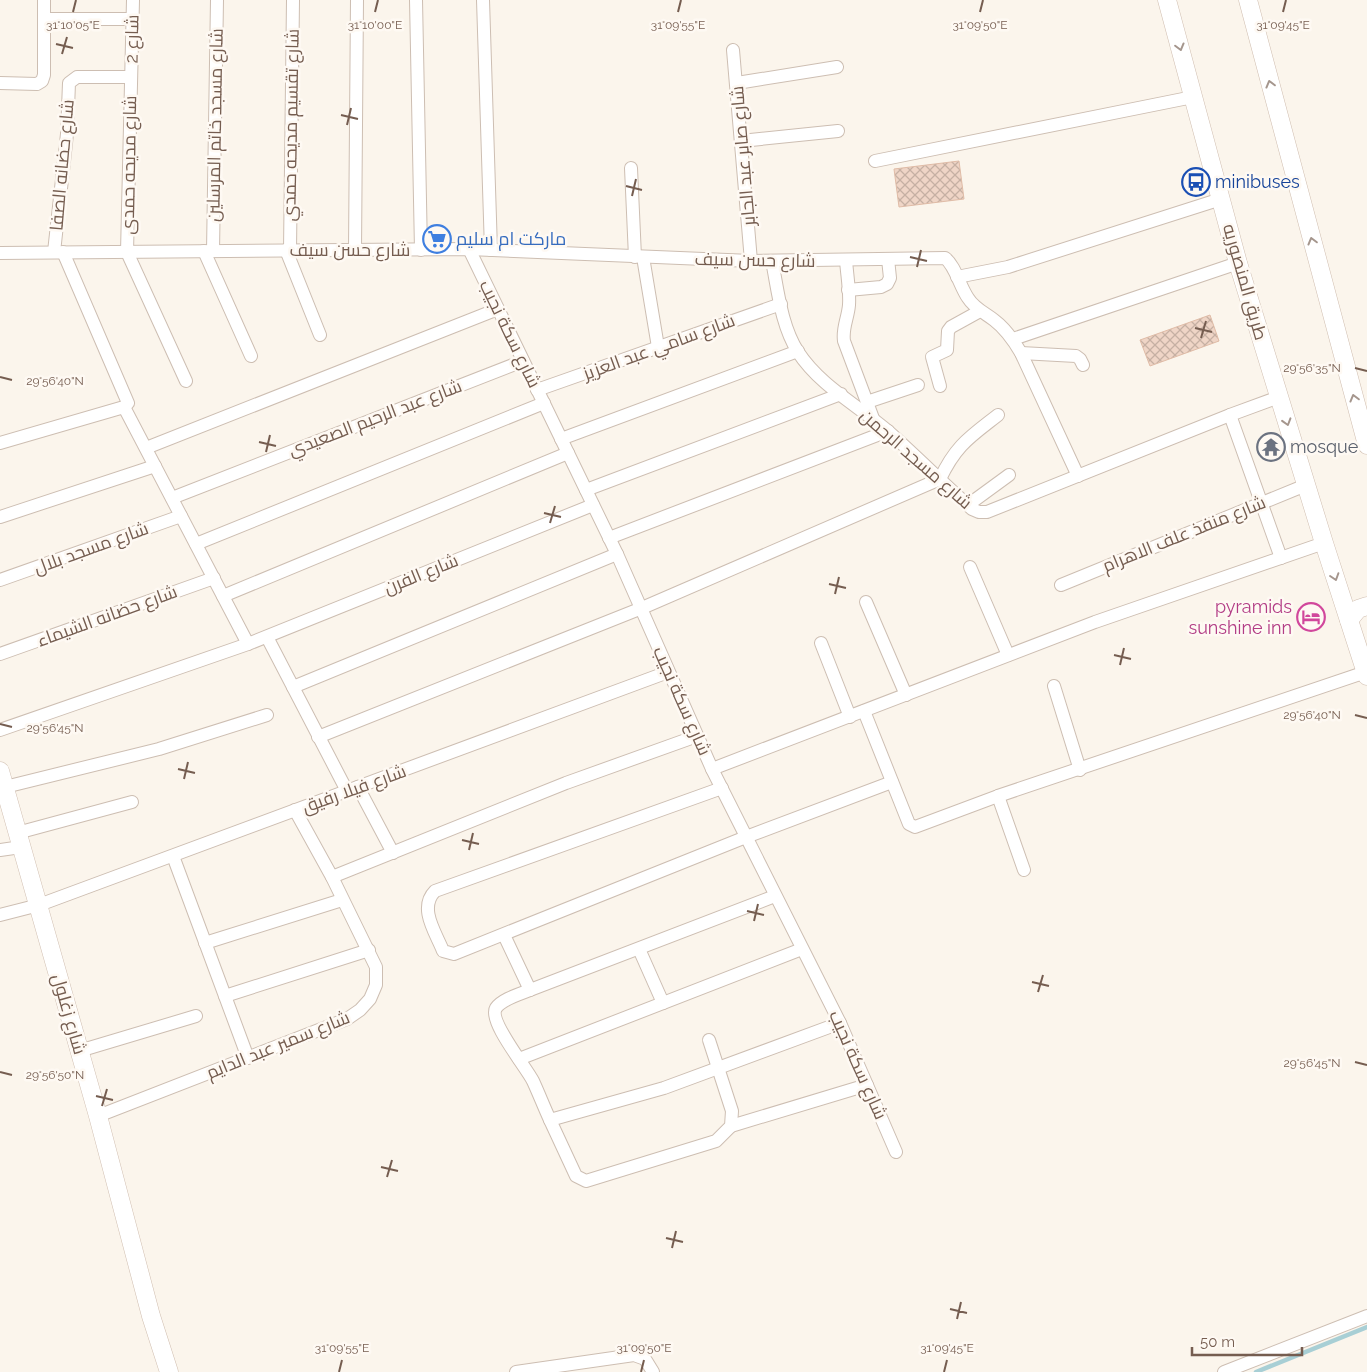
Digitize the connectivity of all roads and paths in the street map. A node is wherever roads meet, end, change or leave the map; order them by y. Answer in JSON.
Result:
{"nodes":[{"id":1,"x":44,"y":0,"type":"edge"},
{"id":2,"x":133,"y":0,"type":"edge"},
{"id":3,"x":217,"y":0,"type":"edge"},
{"id":4,"x":293,"y":0,"type":"edge"},
{"id":5,"x":357,"y":0,"type":"edge"},
{"id":6,"x":416,"y":0,"type":"edge"},
{"id":7,"x":483,"y":0,"type":"edge"},
{"id":8,"x":1167,"y":0,"type":"edge"},
{"id":9,"x":1248,"y":0,"type":"edge"},
{"id":10,"x":44,"y":19,"type":"junction"},
{"id":11,"x":132,"y":19,"type":"junction"},
{"id":12,"x":734,"y":50,"type":"dead end"},
{"id":13,"x":837,"y":67,"type":"dead end"},
{"id":14,"x":131,"y":77,"type":"junction"},
{"id":15,"x":737,"y":82,"type":"junction"},
{"id":16,"x":0,"y":83,"type":"edge"},
{"id":17,"x":1193,"y":97,"type":"junction"},
{"id":18,"x":838,"y":131,"type":"dead end"},
{"id":19,"x":741,"y":141,"type":"junction"},
{"id":20,"x":875,"y":161,"type":"dead end"},
{"id":21,"x":631,"y":168,"type":"dead end"},
{"id":22,"x":1221,"y":199,"type":"junction"},
{"id":23,"x":469,"y":249,"type":"junction"},
{"id":24,"x":288,"y":250,"type":"junction"},
{"id":25,"x":355,"y":250,"type":"junction"},
{"id":26,"x":421,"y":250,"type":"junction"},
{"id":27,"x":491,"y":250,"type":"junction"},
{"id":28,"x":208,"y":251,"type":"junction"},
{"id":29,"x":0,"y":252,"type":"edge"},
{"id":30,"x":58,"y":252,"type":"junction"},
{"id":31,"x":127,"y":252,"type":"junction"},
{"id":32,"x":639,"y":257,"type":"junction"},
{"id":33,"x":888,"y":259,"type":"junction"},
{"id":34,"x":846,"y":260,"type":"junction"},
{"id":35,"x":772,"y":261,"type":"junction"},
{"id":36,"x":751,"y":262,"type":"junction"},
{"id":37,"x":1238,"y":263,"type":"junction"},
{"id":38,"x":957,"y":277,"type":"junction"},
{"id":39,"x":848,"y":290,"type":"junction"},
{"id":40,"x":781,"y":304,"type":"junction"},
{"id":41,"x":498,"y":309,"type":"junction"},
{"id":42,"x":980,"y":311,"type":"junction"},
{"id":43,"x":320,"y":335,"type":"dead end"},
{"id":44,"x":1013,"y":339,"type":"junction"},
{"id":45,"x":658,"y":348,"type":"junction"},
{"id":46,"x":798,"y":352,"type":"junction"},
{"id":47,"x":1021,"y":353,"type":"junction"},
{"id":48,"x":251,"y":356,"type":"dead end"},
{"id":49,"x":523,"y":361,"type":"junction"},
{"id":50,"x":1083,"y":366,"type":"dead end"},
{"id":51,"x":186,"y":381,"type":"dead end"},
{"id":52,"x":918,"y":385,"type":"dead end"},
{"id":53,"x":940,"y":386,"type":"dead end"},
{"id":54,"x":537,"y":390,"type":"junction"},
{"id":55,"x":841,"y":394,"type":"junction"},
{"id":56,"x":1280,"y":397,"type":"junction"},
{"id":57,"x":867,"y":402,"type":"junction"},
{"id":58,"x":544,"y":403,"type":"junction"},
{"id":59,"x":124,"y":407,"type":"junction"},
{"id":60,"x":998,"y":415,"type":"dead end"},
{"id":61,"x":1230,"y":415,"type":"junction"},
{"id":62,"x":874,"y":421,"type":"junction"},
{"id":63,"x":888,"y":431,"type":"junction"},
{"id":64,"x":561,"y":439,"type":"junction"},
{"id":65,"x":0,"y":443,"type":"edge"},
{"id":66,"x":1367,"y":445,"type":"edge"},
{"id":67,"x":146,"y":448,"type":"junction"},
{"id":68,"x":568,"y":453,"type":"junction"},
{"id":69,"x":155,"y":466,"type":"junction"},
{"id":70,"x":1009,"y":475,"type":"dead end"},
{"id":71,"x":1078,"y":476,"type":"junction"},
{"id":72,"x":940,"y":479,"type":"junction"},
{"id":73,"x":1306,"y":485,"type":"junction"},
{"id":74,"x":586,"y":490,"type":"junction"},
{"id":75,"x":172,"y":498,"type":"junction"},
{"id":76,"x":1262,"y":502,"type":"junction"},
{"id":77,"x":593,"y":505,"type":"junction"},
{"id":78,"x":968,"y":505,"type":"junction"},
{"id":79,"x":181,"y":516,"type":"junction"},
{"id":80,"x":0,"y":517,"type":"edge"},
{"id":81,"x":609,"y":538,"type":"junction"},
{"id":82,"x":1324,"y":543,"type":"junction"},
{"id":83,"x":196,"y":544,"type":"junction"},
{"id":84,"x":617,"y":554,"type":"junction"},
{"id":85,"x":1281,"y":558,"type":"junction"},
{"id":86,"x":970,"y":567,"type":"dead end"},
{"id":87,"x":214,"y":578,"type":"junction"},
{"id":88,"x":0,"y":580,"type":"edge"},
{"id":89,"x":1061,"y":585,"type":"dead end"},
{"id":90,"x":223,"y":596,"type":"junction"},
{"id":91,"x":866,"y":602,"type":"dead end"},
{"id":92,"x":1367,"y":606,"type":"edge"},
{"id":93,"x":642,"y":608,"type":"junction"},
{"id":94,"x":1349,"y":620,"type":"junction"},
{"id":95,"x":267,"y":637,"type":"junction"},
{"id":96,"x":821,"y":643,"type":"dead end"},
{"id":97,"x":248,"y":644,"type":"junction"},
{"id":98,"x":0,"y":654,"type":"edge"},
{"id":99,"x":1008,"y":655,"type":"junction"},
{"id":100,"x":668,"y":672,"type":"junction"},
{"id":101,"x":1367,"y":674,"type":"edge"},
{"id":102,"x":1054,"y":686,"type":"dead end"},
{"id":103,"x":293,"y":687,"type":"junction"},
{"id":104,"x":906,"y":695,"type":"junction"},
{"id":105,"x":864,"y":711,"type":"junction"},
{"id":106,"x":267,"y":715,"type":"dead end"},
{"id":107,"x":850,"y":717,"type":"junction"},
{"id":108,"x":0,"y":730,"type":"edge"},
{"id":109,"x":697,"y":736,"type":"junction"},
{"id":110,"x":318,"y":737,"type":"junction"},
{"id":111,"x":712,"y":769,"type":"junction"},
{"id":112,"x":1080,"y":770,"type":"junction"},
{"id":113,"x":892,"y":782,"type":"junction"},
{"id":114,"x":3,"y":788,"type":"edge"},
{"id":115,"x":722,"y":788,"type":"junction"},
{"id":116,"x":352,"y":789,"type":"junction"},
{"id":117,"x":998,"y":796,"type":"junction"},
{"id":118,"x":132,"y":802,"type":"dead end"},
{"id":119,"x":295,"y":810,"type":"junction"},
{"id":120,"x":746,"y":837,"type":"junction"},
{"id":121,"x":19,"y":840,"type":"junction"},
{"id":122,"x":0,"y":850,"type":"edge"},
{"id":123,"x":393,"y":853,"type":"junction"},
{"id":124,"x":173,"y":856,"type":"junction"},
{"id":125,"x":1024,"y":870,"type":"dead end"},
{"id":126,"x":332,"y":877,"type":"junction"},
{"id":127,"x":775,"y":896,"type":"junction"},
{"id":128,"x":342,"y":900,"type":"junction"},
{"id":129,"x":39,"y":905,"type":"junction"},
{"id":130,"x":0,"y":916,"type":"edge"},
{"id":131,"x":504,"y":935,"type":"junction"},
{"id":132,"x":205,"y":943,"type":"junction"},
{"id":133,"x":639,"y":949,"type":"junction"},
{"id":134,"x":802,"y":949,"type":"junction"},
{"id":135,"x":369,"y":950,"type":"junction"},
{"id":136,"x":530,"y":990,"type":"junction"},
{"id":137,"x":225,"y":996,"type":"junction"},
{"id":138,"x":663,"y":1003,"type":"junction"},
{"id":139,"x":196,"y":1016,"type":"dead end"},
{"id":140,"x":840,"y":1023,"type":"junction"},
{"id":141,"x":709,"y":1040,"type":"dead end"},
{"id":142,"x":79,"y":1051,"type":"junction"},
{"id":143,"x":248,"y":1058,"type":"junction"},
{"id":144,"x":519,"y":1059,"type":"junction"},
{"id":145,"x":719,"y":1069,"type":"junction"},
{"id":146,"x":867,"y":1085,"type":"junction"},
{"id":147,"x":98,"y":1116,"type":"junction"},
{"id":148,"x":550,"y":1120,"type":"junction"},
{"id":149,"x":731,"y":1126,"type":"junction"},
{"id":150,"x":896,"y":1152,"type":"dead end"},
{"id":151,"x":1367,"y":1316,"type":"edge"},
{"id":152,"x":169,"y":1372,"type":"edge"},
{"id":153,"x":516,"y":1372,"type":"edge"},
{"id":154,"x":653,"y":1372,"type":"edge"},
{"id":155,"x":1224,"y":1372,"type":"edge"}],
"edges":[{"from":1,"to":10,"type":"street"},
{"from":2,"to":11,"type":"street","name":"شارع 2"},
{"from":3,"to":28,"type":"street","name":"شارع مسجد خاتم المرسلين"},
{"from":4,"to":24,"type":"street","name":"شارع تقسيم مديحه حمدي"},
{"from":5,"to":25,"type":"street"},
{"from":6,"to":26,"type":"street"},
{"from":7,"to":27,"type":"street"},
{"from":8,"to":17,"type":"main road","name":"طريق المنصوريه","one_way":true},
{"from":66,"to":9,"type":"main road","one_way":true},
{"from":10,"to":11,"type":"street"},
{"from":10,"to":16,"type":"street"},
{"from":11,"to":14,"type":"street","name":"شارع 2"},
{"from":12,"to":15,"type":"street","name":"شارع صابر عبد الجابر"},
{"from":13,"to":15,"type":"street"},
{"from":14,"to":30,"type":"street","name":"شارع حضانه الصفا"},
{"from":14,"to":31,"type":"street","name":"شارع مديحه حمدى"},
{"from":15,"to":19,"type":"street","name":"شارع صابر عبد الجابر"},
{"from":17,"to":20,"type":"street"},
{"from":17,"to":22,"type":"main road","name":"طريق المنصوريه"},
{"from":18,"to":19,"type":"street"},
{"from":19,"to":36,"type":"street","name":"شارع صابر عبد الجابر"},
{"from":21,"to":32,"type":"street"},
{"from":22,"to":37,"type":"main road","name":"طريق المنصوريه"},
{"from":22,"to":38,"type":"street"},
{"from":23,"to":26,"type":"street","name":"شارع حسن سيف"},
{"from":23,"to":27,"type":"street","name":"شارع حسن سيف"},
{"from":23,"to":41,"type":"street","name":"شارع سكة نجيب"},
{"from":24,"to":25,"type":"street","name":"شارع حسن سيف"},
{"from":24,"to":28,"type":"street","name":"شارع حسن سيف"},
{"from":24,"to":43,"type":"street"},
{"from":25,"to":26,"type":"street","name":"شارع حسن سيف"},
{"from":27,"to":32,"type":"street","name":"شارع حسن سيف"},
{"from":28,"to":31,"type":"street","name":"شارع حسن سيف"},
{"from":28,"to":48,"type":"street"},
{"from":29,"to":30,"type":"street","name":"شارع حسن سيف"},
{"from":30,"to":31,"type":"street","name":"شارع حسن سيف"},
{"from":30,"to":59,"type":"street"},
{"from":31,"to":51,"type":"street"},
{"from":32,"to":36,"type":"street","name":"شارع حسن سيف"},
{"from":32,"to":45,"type":"street"},
{"from":33,"to":34,"type":"street","name":"شارع حسن سيف"},
{"from":33,"to":38,"type":"street","name":"شارع حسن سيف"},
{"from":33,"to":39,"type":"street"},
{"from":34,"to":35,"type":"street","name":"شارع حسن سيف"},
{"from":34,"to":39,"type":"street"},
{"from":35,"to":36,"type":"street","name":"شارع حسن سيف"},
{"from":35,"to":40,"type":"street","name":"شارع مسجد الرحمن"},
{"from":37,"to":44,"type":"street"},
{"from":37,"to":56,"type":"main road","name":"طريق المنصوريه"},
{"from":38,"to":42,"type":"street"},
{"from":39,"to":57,"type":"street"},
{"from":40,"to":45,"type":"street","name":"شارع سامي عبد العزيز"},
{"from":40,"to":46,"type":"street","name":"شارع مسجد الرحمن"},
{"from":41,"to":49,"type":"street","name":"شارع سكة نجيب"},
{"from":41,"to":67,"type":"street"},
{"from":42,"to":44,"type":"street"},
{"from":42,"to":53,"type":"street"},
{"from":44,"to":47,"type":"street"},
{"from":45,"to":54,"type":"street","name":"شارع سامي عبد العزيز"},
{"from":46,"to":55,"type":"street","name":"شارع مسجد الرحمن"},
{"from":46,"to":64,"type":"street"},
{"from":47,"to":50,"type":"street"},
{"from":47,"to":71,"type":"street"},
{"from":49,"to":54,"type":"street","name":"شارع سكة نجيب"},
{"from":49,"to":75,"type":"street","name":"شارع عبد الرحيم الصعيدي"},
{"from":52,"to":57,"type":"street"},
{"from":54,"to":58,"type":"street","name":"شارع سكة نجيب"},
{"from":55,"to":62,"type":"street","name":"شارع مسجد الرحمن"},
{"from":55,"to":74,"type":"street"},
{"from":56,"to":61,"type":"street","name":"شارع مسجد الرحمن"},
{"from":56,"to":73,"type":"main road","name":"طريق المنصوريه","one_way":true},
{"from":57,"to":62,"type":"street"},
{"from":58,"to":64,"type":"street","name":"شارع سكة نجيب"},
{"from":58,"to":83,"type":"street"},
{"from":59,"to":65,"type":"street"},
{"from":59,"to":67,"type":"street"},
{"from":60,"to":72,"type":"street"},
{"from":61,"to":71,"type":"street","name":"شارع مسجد الرحمن"},
{"from":61,"to":76,"type":"street"},
{"from":62,"to":63,"type":"street","name":"شارع مسجد الرحمن"},
{"from":63,"to":72,"type":"street","name":"شارع مسجد الرحمن"},
{"from":63,"to":81,"type":"street"},
{"from":64,"to":68,"type":"street","name":"شارع سكة نجيب"},
{"from":67,"to":69,"type":"street"},
{"from":68,"to":74,"type":"street","name":"شارع سكة نجيب"},
{"from":68,"to":90,"type":"street"},
{"from":69,"to":75,"type":"street"},
{"from":69,"to":80,"type":"street"},
{"from":70,"to":78,"type":"street"},
{"from":71,"to":78,"type":"street","name":"شارع مسجد الرحمن"},
{"from":72,"to":78,"type":"street","name":"شارع مسجد الرحمن"},
{"from":72,"to":93,"type":"street"},
{"from":73,"to":76,"type":"street","name":"شارع منفذ علف الاهرام"},
{"from":73,"to":82,"type":"main road","name":"طريق المنصوريه"},
{"from":74,"to":77,"type":"street","name":"شارع سكة نجيب"},
{"from":75,"to":79,"type":"street"},
{"from":76,"to":85,"type":"street"},
{"from":76,"to":89,"type":"street","name":"شارع منفذ علف الاهرام"},
{"from":77,"to":81,"type":"street","name":"شارع سكة نجيب"},
{"from":77,"to":95,"type":"street","name":"شارع الفرن"},
{"from":79,"to":83,"type":"street"},
{"from":79,"to":88,"type":"street","name":"شارع مسجد بلال"},
{"from":81,"to":84,"type":"street","name":"شارع سكة نجيب"},
{"from":82,"to":85,"type":"street"},
{"from":82,"to":94,"type":"main road","name":"طريق المنصوريه","one_way":true},
{"from":83,"to":87,"type":"street"},
{"from":84,"to":93,"type":"street","name":"شارع سكة نجيب"},
{"from":84,"to":103,"type":"street"},
{"from":85,"to":99,"type":"street"},
{"from":86,"to":99,"type":"street"},
{"from":87,"to":90,"type":"street"},
{"from":87,"to":98,"type":"street","name":"شارع حضانه الشيماء"},
{"from":90,"to":97,"type":"street"},
{"from":91,"to":104,"type":"street"},
{"from":92,"to":94,"type":"main road"},
{"from":93,"to":100,"type":"street","name":"شارع سكة نجيب"},
{"from":93,"to":110,"type":"street"},
{"from":94,"to":101,"type":"main road","name":"طريق المنصوريه"},
{"from":95,"to":97,"type":"street","name":"شارع الفرن"},
{"from":95,"to":103,"type":"street"},
{"from":96,"to":107,"type":"street"},
{"from":97,"to":108,"type":"street","name":"شارع الفرن"},
{"from":99,"to":104,"type":"street"},
{"from":100,"to":109,"type":"street","name":"شارع سكة نجيب"},
{"from":100,"to":116,"type":"street","name":"شارع فيلا رفيق"},
{"from":101,"to":112,"type":"street"},
{"from":102,"to":112,"type":"street"},
{"from":103,"to":110,"type":"street"},
{"from":104,"to":105,"type":"street"},
{"from":105,"to":107,"type":"street"},
{"from":105,"to":113,"type":"street"},
{"from":106,"to":114,"type":"street"},
{"from":107,"to":111,"type":"street"},
{"from":109,"to":111,"type":"street","name":"شارع سكة نجيب"},
{"from":109,"to":123,"type":"street"},
{"from":110,"to":116,"type":"street"},
{"from":111,"to":115,"type":"street","name":"شارع سكة نجيب"},
{"from":112,"to":117,"type":"street"},
{"from":113,"to":117,"type":"street"},
{"from":113,"to":120,"type":"street"},
{"from":114,"to":121,"type":"main road","name":"شارع زغلول"},
{"from":115,"to":120,"type":"street","name":"شارع سكة نجيب"},
{"from":115,"to":131,"type":"street"},
{"from":116,"to":119,"type":"street","name":"شارع فيلا رفيق"},
{"from":116,"to":123,"type":"street"},
{"from":117,"to":125,"type":"street"},
{"from":118,"to":121,"type":"street"},
{"from":119,"to":124,"type":"street","name":"شارع فيلا رفيق"},
{"from":119,"to":126,"type":"street","name":"شارع سمير عبد الدايم"},
{"from":120,"to":127,"type":"street","name":"شارع سكة نجيب"},
{"from":120,"to":131,"type":"street"},
{"from":121,"to":122,"type":"street"},
{"from":121,"to":129,"type":"main road","name":"شارع زغلول"},
{"from":123,"to":126,"type":"street"},
{"from":124,"to":129,"type":"street","name":"شارع فيلا رفيق"},
{"from":124,"to":132,"type":"street"},
{"from":126,"to":128,"type":"street","name":"شارع سمير عبد الدايم"},
{"from":127,"to":133,"type":"street"},
{"from":127,"to":134,"type":"street","name":"شارع سكة نجيب"},
{"from":128,"to":132,"type":"street"},
{"from":128,"to":135,"type":"street","name":"شارع سمير عبد الدايم"},
{"from":129,"to":130,"type":"street","name":"شارع فيلا رفيق"},
{"from":129,"to":142,"type":"main road","name":"شارع زغلول"},
{"from":131,"to":136,"type":"street"},
{"from":132,"to":137,"type":"street"},
{"from":133,"to":136,"type":"street"},
{"from":133,"to":138,"type":"street"},
{"from":134,"to":138,"type":"street"},
{"from":134,"to":140,"type":"street","name":"شارع سكة نجيب"},
{"from":135,"to":137,"type":"street"},
{"from":135,"to":143,"type":"street","name":"شارع سمير عبد الدايم"},
{"from":136,"to":144,"type":"street"},
{"from":137,"to":143,"type":"street"},
{"from":138,"to":144,"type":"street"},
{"from":139,"to":142,"type":"street"},
{"from":140,"to":145,"type":"street"},
{"from":140,"to":146,"type":"street","name":"شارع سكة نجيب"},
{"from":141,"to":145,"type":"street"},
{"from":142,"to":147,"type":"main road","name":"شارع زغلول"},
{"from":143,"to":147,"type":"street","name":"شارع سمير عبد الدايم"},
{"from":144,"to":148,"type":"street"},
{"from":145,"to":148,"type":"street"},
{"from":145,"to":149,"type":"street"},
{"from":146,"to":149,"type":"street"},
{"from":146,"to":150,"type":"street","name":"شارع سكة نجيب"},
{"from":147,"to":152,"type":"main road","name":"شارع زغلول"},
{"from":148,"to":149,"type":"street"},
{"from":151,"to":155,"type":"street"},
{"from":153,"to":154,"type":"street"}]}
